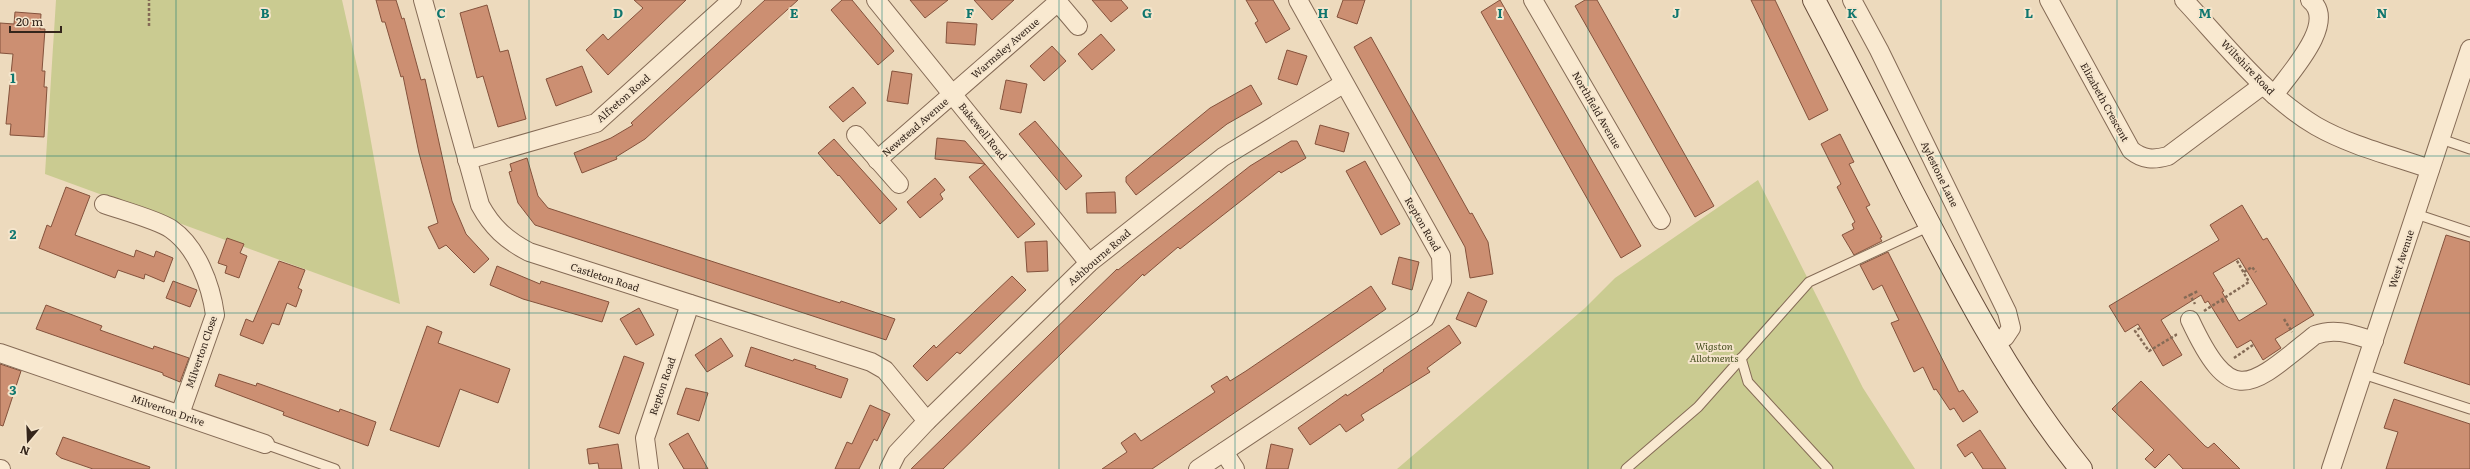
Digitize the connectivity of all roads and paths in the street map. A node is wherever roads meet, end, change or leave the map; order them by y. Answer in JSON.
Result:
{"nodes":[{"id":1,"x":150,"y":0,"type":"edge"},
{"id":2,"x":423,"y":0,"type":"edge"},
{"id":3,"x":732,"y":0,"type":"edge"},
{"id":4,"x":876,"y":0,"type":"edge"},
{"id":5,"x":1298,"y":0,"type":"edge"},
{"id":6,"x":1533,"y":0,"type":"edge"},
{"id":7,"x":1814,"y":0,"type":"edge"},
{"id":8,"x":1852,"y":0,"type":"edge"},
{"id":9,"x":2049,"y":0,"type":"edge"},
{"id":10,"x":2184,"y":0,"type":"edge"},
{"id":11,"x":2310,"y":0,"type":"edge"},
{"id":12,"x":1057,"y":1,"type":"edge"},
{"id":13,"x":148,"y":26,"type":"dead end"},
{"id":14,"x":1078,"y":26,"type":"dead end"},
{"id":15,"x":2470,"y":49,"type":"edge"},
{"id":16,"x":1344,"y":84,"type":"junction"},
{"id":17,"x":2269,"y":90,"type":"junction"},
{"id":18,"x":952,"y":94,"type":"junction"},
{"id":19,"x":856,"y":135,"type":"dead end"},
{"id":20,"x":2441,"y":139,"type":"junction"},
{"id":21,"x":2470,"y":149,"type":"edge"},
{"id":22,"x":467,"y":160,"type":"junction"},
{"id":23,"x":877,"y":160,"type":"junction"},
{"id":24,"x":2430,"y":169,"type":"junction"},
{"id":25,"x":899,"y":184,"type":"dead end"},
{"id":26,"x":104,"y":204,"type":"dead end"},
{"id":27,"x":2416,"y":214,"type":"junction"},
{"id":28,"x":1661,"y":220,"type":"dead end"},
{"id":29,"x":1930,"y":226,"type":"junction"},
{"id":30,"x":2470,"y":232,"type":"edge"},
{"id":31,"x":2236,"y":259,"type":"dead end"},
{"id":32,"x":1090,"y":263,"type":"junction"},
{"id":33,"x":2244,"y":272,"type":"junction"},
{"id":34,"x":2256,"y":272,"type":"dead end"},
{"id":35,"x":2198,"y":291,"type":"dead end"},
{"id":36,"x":2190,"y":295,"type":"dead end"},
{"id":37,"x":2222,"y":300,"type":"junction"},
{"id":38,"x":2224,"y":303,"type":"dead end"},
{"id":39,"x":690,"y":304,"type":"junction"},
{"id":40,"x":2190,"y":320,"type":"junction"},
{"id":41,"x":2140,"y":328,"type":"dead end"},
{"id":42,"x":2374,"y":341,"type":"junction"},
{"id":43,"x":1993,"y":344,"type":"junction"},
{"id":44,"x":2253,"y":344,"type":"dead end"},
{"id":45,"x":0,"y":353,"type":"edge"},
{"id":46,"x":1741,"y":358,"type":"junction"},
{"id":47,"x":2219,"y":369,"type":"junction"},
{"id":48,"x":2363,"y":374,"type":"junction"},
{"id":49,"x":2470,"y":409,"type":"edge"},
{"id":50,"x":180,"y":414,"type":"junction"},
{"id":51,"x":927,"y":421,"type":"junction"},
{"id":52,"x":265,"y":444,"type":"joint"},
{"id":53,"x":1224,"y":452,"type":"junction"},
{"id":54,"x":335,"y":469,"type":"edge"},
{"id":55,"x":649,"y":469,"type":"edge"},
{"id":56,"x":889,"y":469,"type":"edge"},
{"id":57,"x":1198,"y":469,"type":"edge"},
{"id":58,"x":1235,"y":469,"type":"edge"},
{"id":59,"x":1626,"y":469,"type":"edge"},
{"id":60,"x":1828,"y":469,"type":"edge"},
{"id":61,"x":2081,"y":469,"type":"edge"},
{"id":62,"x":2331,"y":469,"type":"edge"}],
"edges":[{"from":1,"to":13,"type":"path"},
{"from":2,"to":22,"type":"street","name":"Castleton Road"},
{"from":3,"to":22,"type":"street","name":"Alfreton Road"},
{"from":4,"to":18,"type":"street","name":"Bakewell Road"},
{"from":5,"to":16,"type":"street","name":"Repton Road"},
{"from":6,"to":28,"type":"street","name":"Northfield Avenue"},
{"from":7,"to":29,"type":"main road"},
{"from":8,"to":43,"type":"street","name":"Aylestone Lane"},
{"from":9,"to":17,"type":"street","name":"Elizabeth Crescent"},
{"from":10,"to":17,"type":"street","name":"Wiltshire Road"},
{"from":11,"to":17,"type":"street","name":"Elizabeth Crescent"},
{"from":12,"to":14,"type":"street"},
{"from":12,"to":18,"type":"street","name":"Warmsley Avenue"},
{"from":15,"to":20,"type":"street","name":"West Avenue"},
{"from":16,"to":32,"type":"street","name":"Ashbourne Road"},
{"from":16,"to":53,"type":"street","name":"Repton Road"},
{"from":17,"to":24,"type":"street","name":"Wiltshire Road"},
{"from":18,"to":23,"type":"street","name":"Newstead Avenue"},
{"from":18,"to":32,"type":"street","name":"Bakewell Road"},
{"from":19,"to":23,"type":"street"},
{"from":20,"to":21,"type":"lane"},
{"from":20,"to":24,"type":"street","name":"West Avenue"},
{"from":22,"to":39,"type":"street","name":"Castleton Road"},
{"from":23,"to":25,"type":"street"},
{"from":24,"to":27,"type":"street","name":"West Avenue"},
{"from":26,"to":50,"type":"street","name":"Milverton Close"},
{"from":27,"to":30,"type":"lane"},
{"from":27,"to":42,"type":"street","name":"West Avenue"},
{"from":29,"to":43,"type":"main road"},
{"from":29,"to":46,"type":"lane"},
{"from":31,"to":33,"type":"path"},
{"from":32,"to":51,"type":"street","name":"Ashbourne Road"},
{"from":33,"to":34,"type":"path"},
{"from":33,"to":37,"type":"path"},
{"from":35,"to":36,"type":"path"},
{"from":37,"to":38,"type":"path"},
{"from":37,"to":40,"type":"path"},
{"from":39,"to":51,"type":"street","name":"Castleton Road"},
{"from":39,"to":55,"type":"street","name":"Repton Road"},
{"from":40,"to":41,"type":"path"},
{"from":40,"to":47,"type":"street"},
{"from":42,"to":47,"type":"street"},
{"from":42,"to":48,"type":"street","name":"West Avenue"},
{"from":43,"to":61,"type":"main road"},
{"from":44,"to":47,"type":"path"},
{"from":45,"to":50,"type":"street","name":"Milverton Drive"},
{"from":46,"to":59,"type":"lane"},
{"from":46,"to":60,"type":"lane"},
{"from":48,"to":49,"type":"lane"},
{"from":48,"to":62,"type":"street","name":"West Avenue"},
{"from":50,"to":52,"type":"street","name":"Milverton Drive"},
{"from":51,"to":56,"type":"street","name":"Ashbourne Road"},
{"from":52,"to":54,"type":"lane","name":"Milverton Drive"},
{"from":53,"to":57,"type":"street","name":"Repton Road"},
{"from":53,"to":58,"type":"street"}]}
